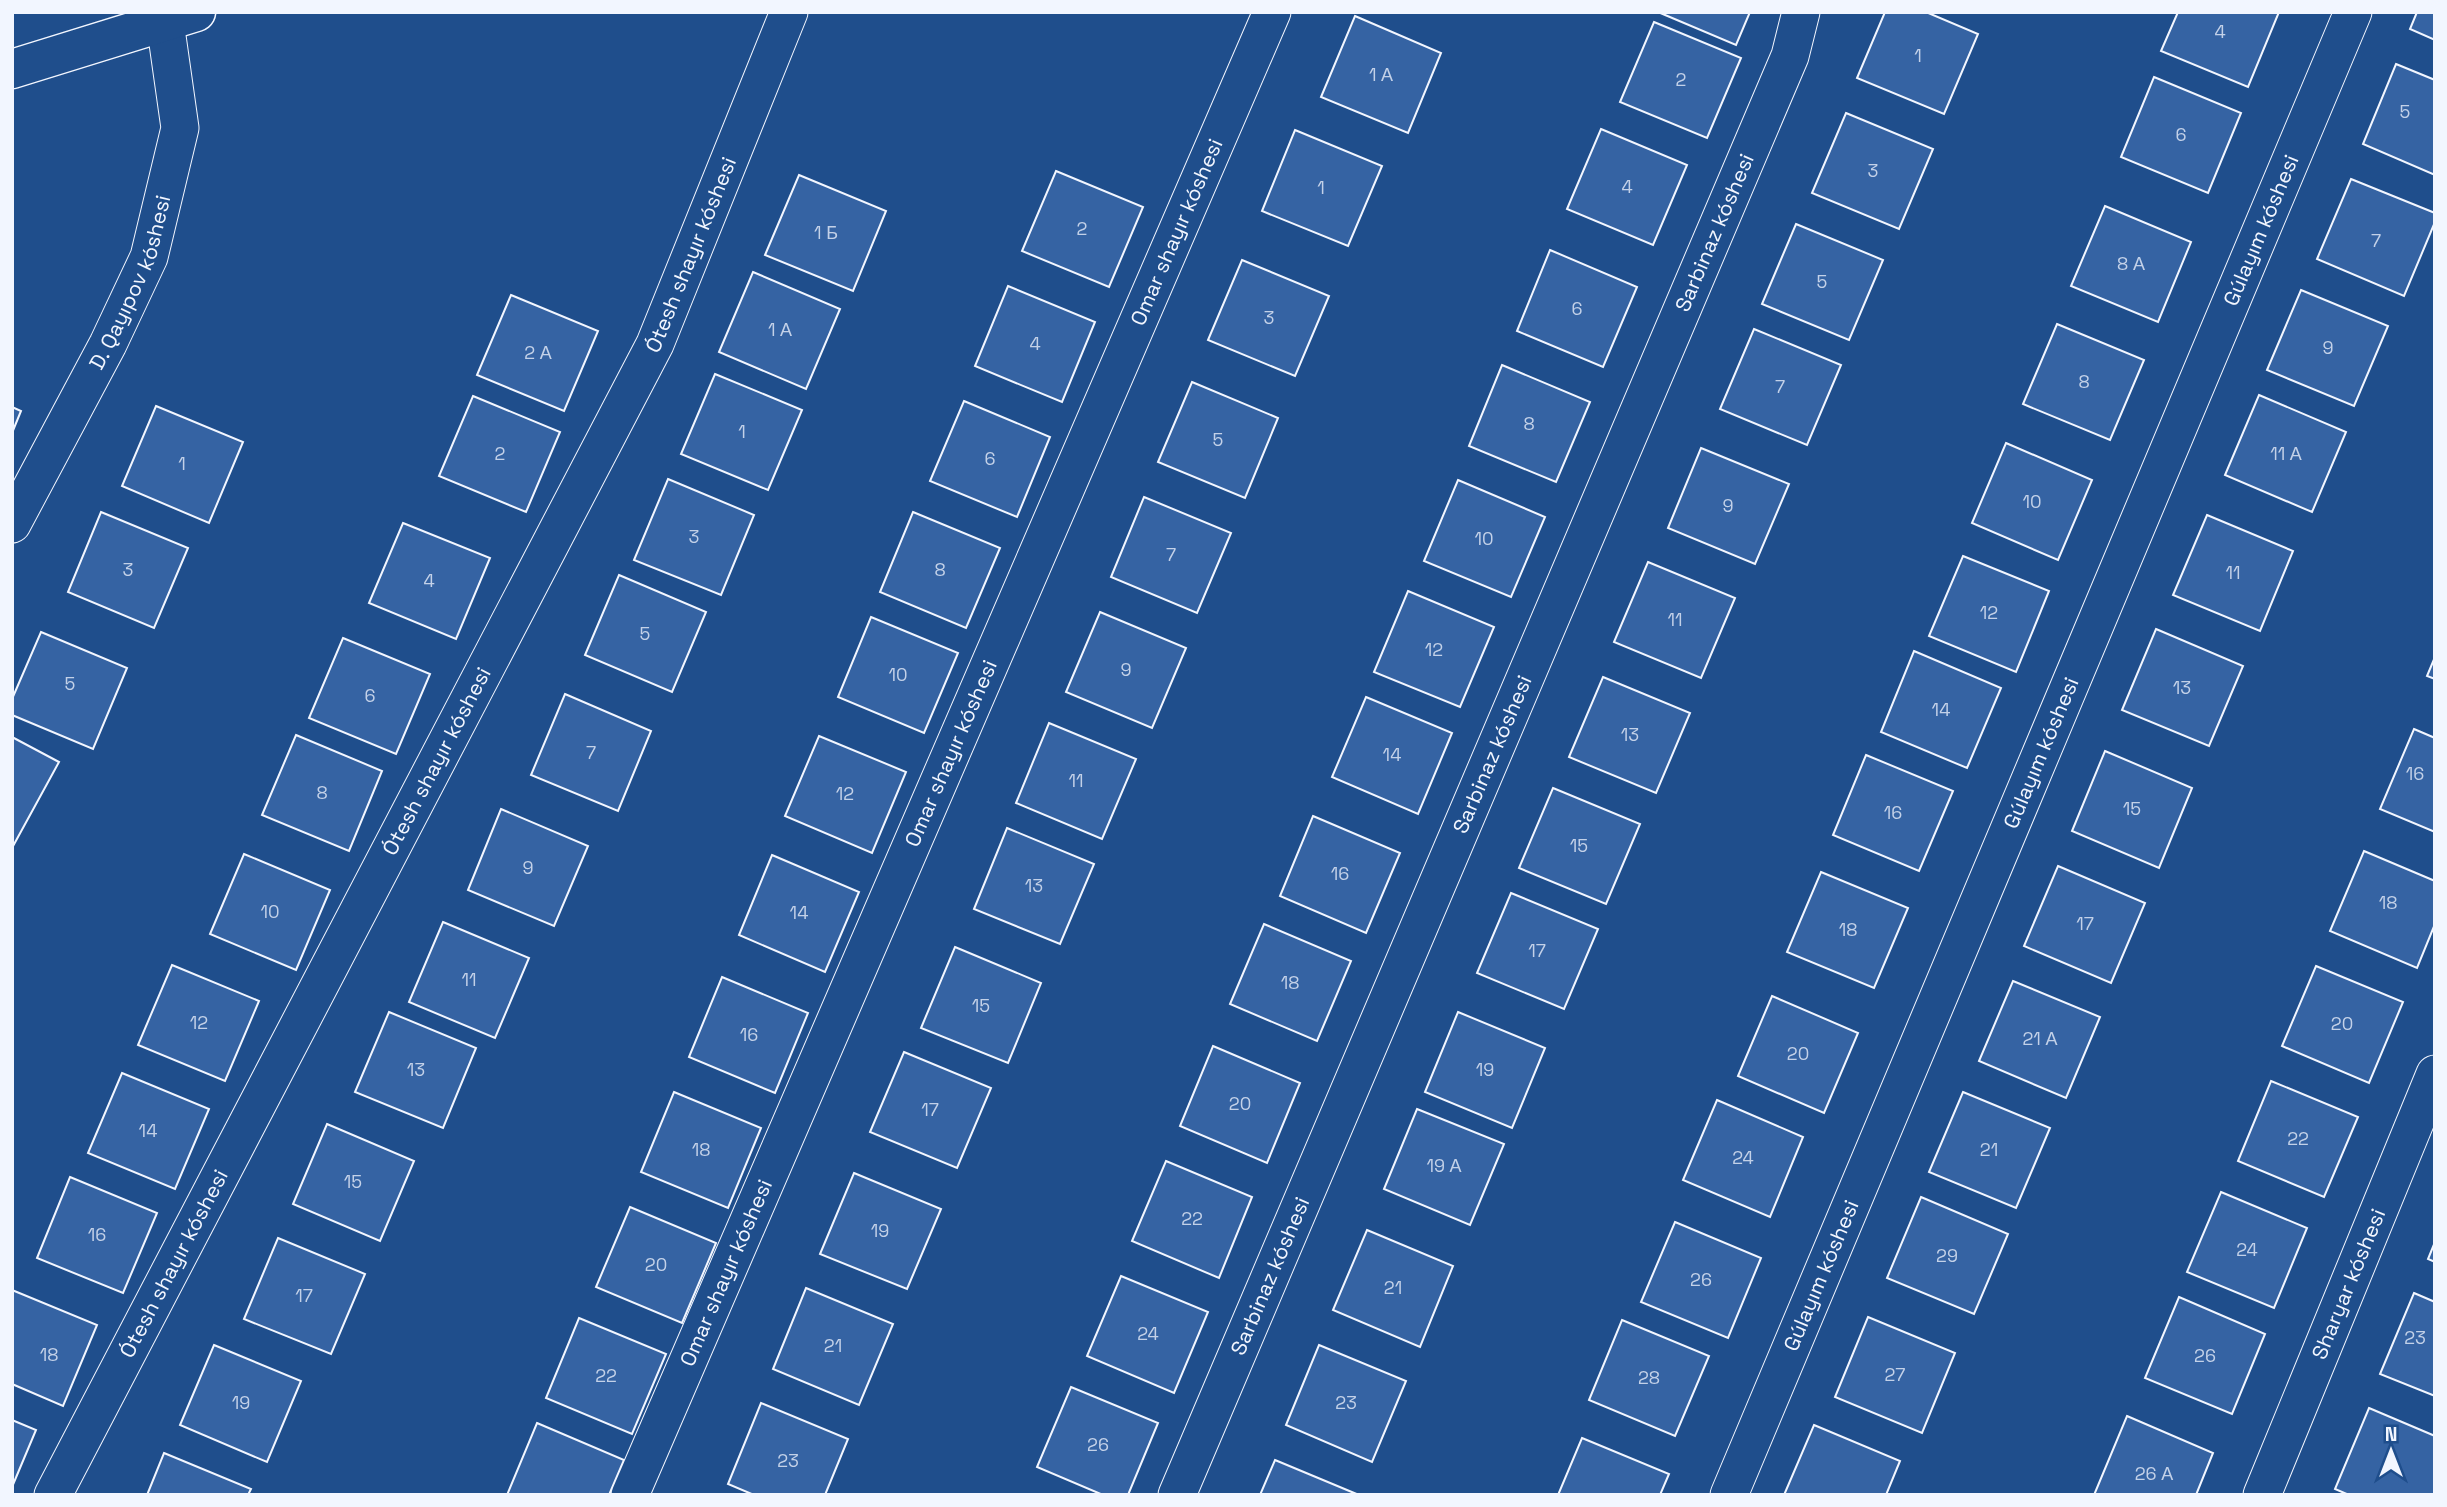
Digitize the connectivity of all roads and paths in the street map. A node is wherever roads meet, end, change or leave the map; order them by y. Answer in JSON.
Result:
{"nodes":[{"id":1,"x":789,"y":12,"type":"edge"},
{"id":2,"x":1272,"y":12,"type":"edge"},
{"id":3,"x":1801,"y":12,"type":"edge"},
{"id":4,"x":2353,"y":12,"type":"edge"},
{"id":5,"x":180,"y":17,"type":"edge"},
{"id":6,"x":12,"y":69,"type":"edge"},
{"id":7,"x":12,"y":524,"type":"edge"},
{"id":8,"x":2435,"y":1074,"type":"edge"},
{"id":9,"x":53,"y":1495,"type":"edge"},
{"id":10,"x":631,"y":1495,"type":"edge"},
{"id":11,"x":1177,"y":1495,"type":"edge"},
{"id":12,"x":1729,"y":1495,"type":"edge"},
{"id":13,"x":2262,"y":1495,"type":"edge"}],
"edges":[{"from":1,"to":9,"type":"street","name":"Ótesh shayır kóshesi"},
{"from":2,"to":10,"type":"street","name":"Omar shayır kóshesi"},
{"from":3,"to":11,"type":"street","name":"Sarbinaz kóshesi"},
{"from":4,"to":12,"type":"street","name":"Gúlayım kóshesi"},
{"from":5,"to":6,"type":"main road"},
{"from":5,"to":7,"type":"street","name":"D. Qayıpov kóshesi"},
{"from":8,"to":13,"type":"street","name":"Sharyar kóshesi"}]}
